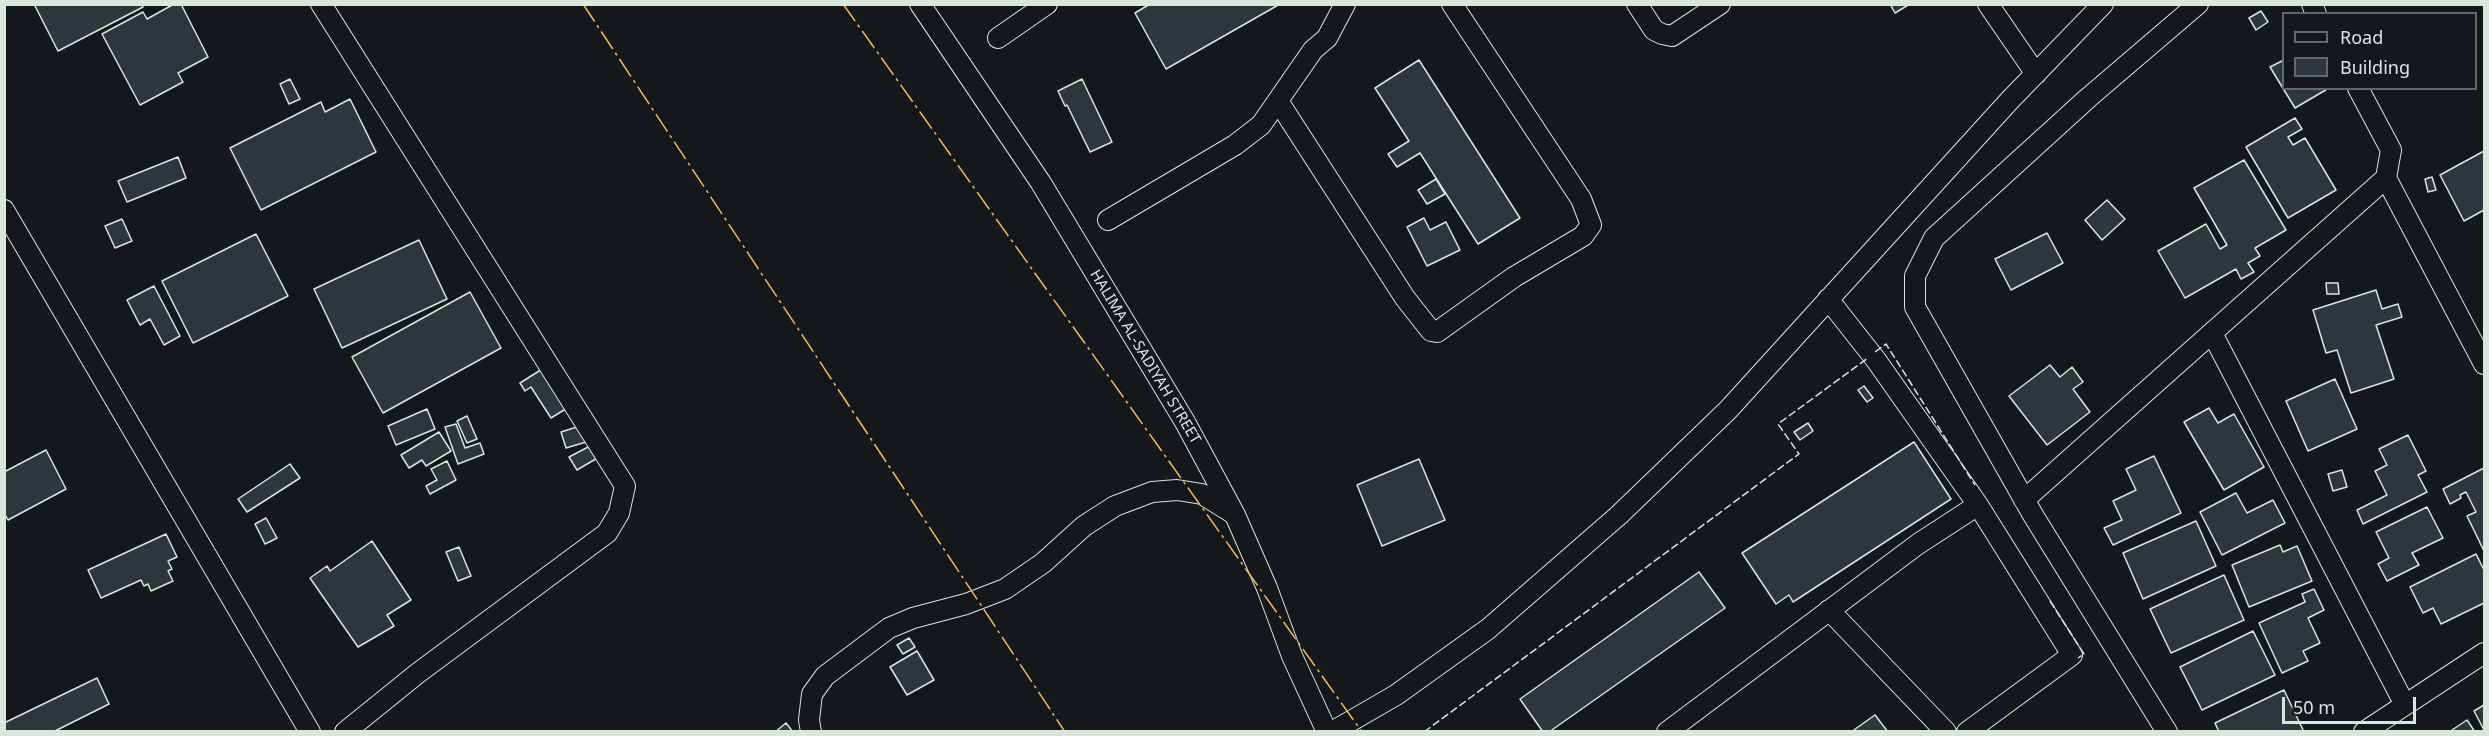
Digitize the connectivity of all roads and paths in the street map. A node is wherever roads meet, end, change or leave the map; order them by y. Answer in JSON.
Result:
{"nodes":[{"id":1,"x":321,"y":4,"type":"edge"},
{"id":2,"x":920,"y":4,"type":"edge"},
{"id":3,"x":1047,"y":4,"type":"edge"},
{"id":4,"x":1345,"y":4,"type":"edge"},
{"id":5,"x":1452,"y":4,"type":"edge"},
{"id":6,"x":1637,"y":4,"type":"edge"},
{"id":7,"x":1720,"y":4,"type":"edge"},
{"id":8,"x":1988,"y":4,"type":"edge"},
{"id":9,"x":2103,"y":4,"type":"edge"},
{"id":10,"x":2198,"y":4,"type":"edge"},
{"id":11,"x":998,"y":38,"type":"dead end"},
{"id":12,"x":2036,"y":74,"type":"junction"},
{"id":13,"x":2359,"y":90,"type":"edge"},
{"id":14,"x":1278,"y":101,"type":"junction"},
{"id":15,"x":2386,"y":178,"type":"junction"},
{"id":16,"x":4,"y":210,"type":"edge"},
{"id":17,"x":1108,"y":220,"type":"dead end"},
{"id":18,"x":1828,"y":299,"type":"junction"},
{"id":19,"x":2212,"y":333,"type":"junction"},
{"id":20,"x":2484,"y":364,"type":"edge"},
{"id":21,"x":2024,"y":500,"type":"junction"},
{"id":22,"x":1978,"y":505,"type":"junction"},
{"id":23,"x":1235,"y":515,"type":"junction"},
{"id":24,"x":1829,"y":610,"type":"junction"},
{"id":25,"x":2484,"y":653,"type":"edge"},
{"id":26,"x":2405,"y":705,"type":"junction"},
{"id":27,"x":310,"y":732,"type":"edge"},
{"id":28,"x":345,"y":732,"type":"edge"},
{"id":29,"x":811,"y":732,"type":"edge"},
{"id":30,"x":1329,"y":732,"type":"edge"},
{"id":31,"x":1666,"y":732,"type":"edge"},
{"id":32,"x":1946,"y":732,"type":"edge"},
{"id":33,"x":1967,"y":732,"type":"edge"},
{"id":34,"x":2167,"y":732,"type":"edge"},
{"id":35,"x":2364,"y":732,"type":"edge"}],
"edges":[{"from":1,"to":28,"type":"street"},
{"from":2,"to":23,"type":"street","name":"HALIMA AL-SADIYAH STREET"},
{"from":3,"to":11,"type":"street"},
{"from":4,"to":14,"type":"street"},
{"from":5,"to":14,"type":"street"},
{"from":6,"to":7,"type":"street"},
{"from":8,"to":12,"type":"street"},
{"from":9,"to":12,"type":"street"},
{"from":10,"to":21,"type":"street"},
{"from":12,"to":18,"type":"street"},
{"from":13,"to":15,"type":"street"},
{"from":14,"to":17,"type":"street"},
{"from":15,"to":19,"type":"street"},
{"from":15,"to":20,"type":"street"},
{"from":16,"to":27,"type":"street"},
{"from":18,"to":22,"type":"street"},
{"from":18,"to":30,"type":"street"},
{"from":19,"to":21,"type":"street"},
{"from":19,"to":26,"type":"street"},
{"from":21,"to":34,"type":"street"},
{"from":22,"to":24,"type":"street"},
{"from":22,"to":33,"type":"street"},
{"from":23,"to":29,"type":"street"},
{"from":23,"to":30,"type":"street","name":"HALIMA AL-SADIYAH STREET"},
{"from":24,"to":31,"type":"street"},
{"from":24,"to":32,"type":"street"},
{"from":25,"to":26,"type":"street"},
{"from":26,"to":35,"type":"street"}]}
